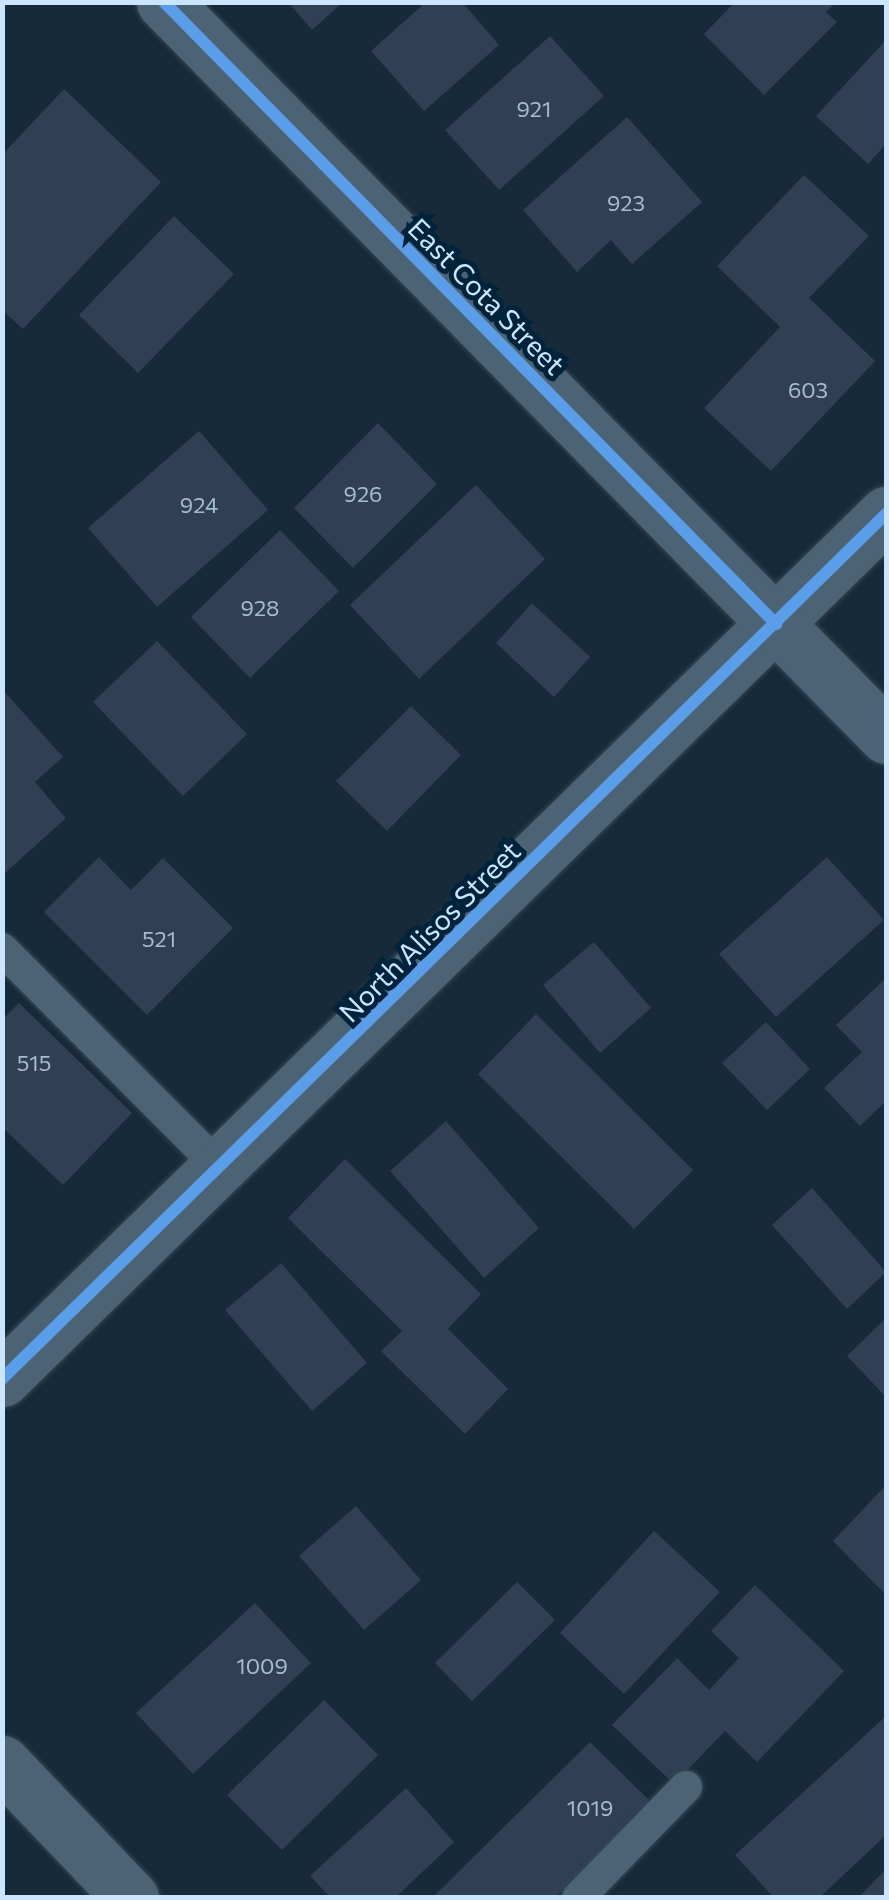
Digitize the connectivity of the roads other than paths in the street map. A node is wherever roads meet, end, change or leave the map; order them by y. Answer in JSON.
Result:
{"nodes":[{"id":1,"x":164,"y":2,"type":"edge"},
{"id":2,"x":886,"y":514,"type":"edge"},
{"id":3,"x":776,"y":624,"type":"junction"},
{"id":4,"x":886,"y":736,"type":"edge"},
{"id":5,"x":2,"y":949,"type":"edge"},
{"id":6,"x":222,"y":1170,"type":"junction"},
{"id":7,"x":2,"y":1379,"type":"edge"},
{"id":8,"x":2,"y":1763,"type":"edge"},
{"id":9,"x":686,"y":1788,"type":"dead end"},
{"id":10,"x":131,"y":1898,"type":"edge"},
{"id":11,"x":578,"y":1898,"type":"edge"}],
"edges":[{"from":1,"to":3,"type":"street","name":"East Cota Street"},
{"from":2,"to":3,"type":"street","name":"North Alisos Street"},
{"from":3,"to":4,"type":"street","name":"East Cota Street"},
{"from":3,"to":6,"type":"street","name":"North Alisos Street"},
{"from":5,"to":6,"type":"lane"},
{"from":6,"to":7,"type":"street","name":"North Alisos Street"},
{"from":8,"to":10,"type":"street"},
{"from":9,"to":11,"type":"lane"}]}
